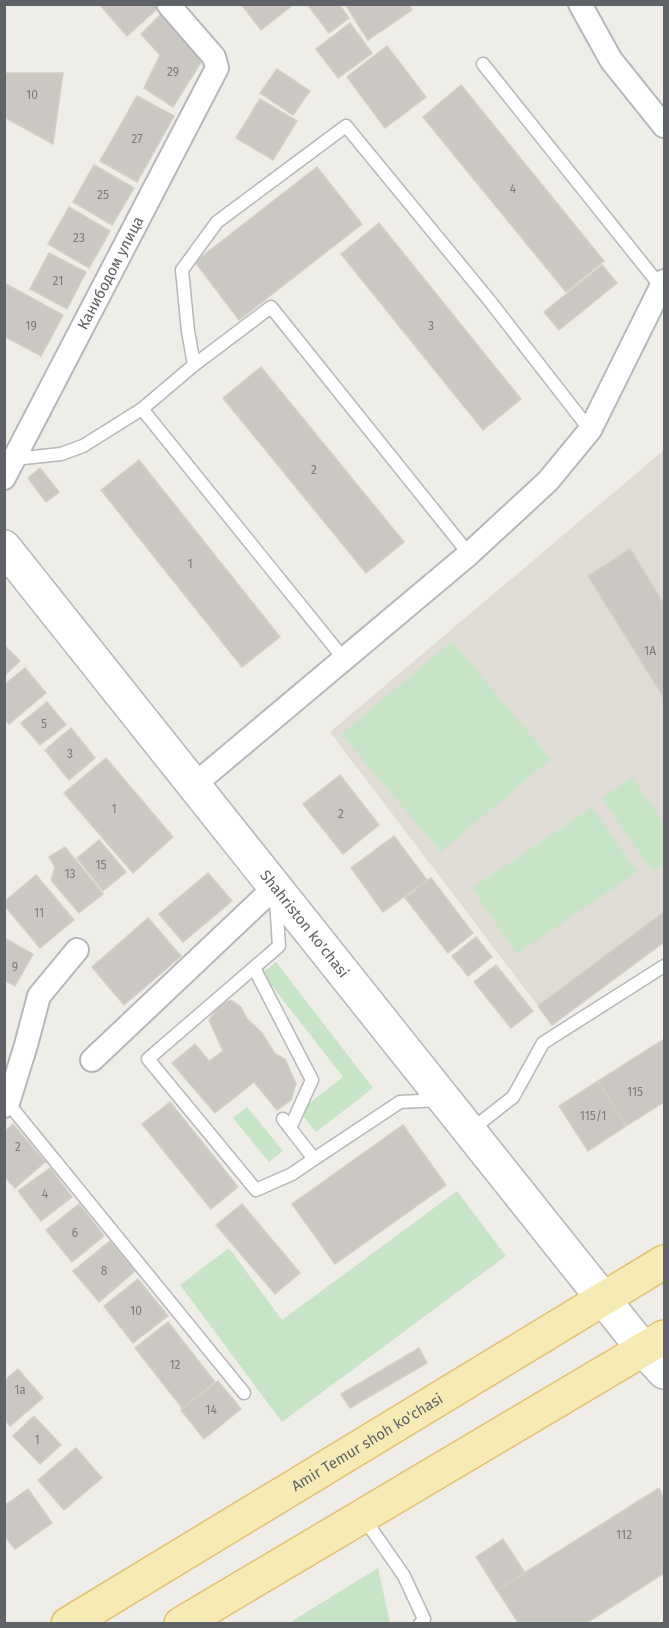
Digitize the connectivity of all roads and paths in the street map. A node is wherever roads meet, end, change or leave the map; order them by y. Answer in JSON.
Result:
{"nodes":[{"id":1,"x":168,"y":4,"type":"edge"},
{"id":2,"x":178,"y":4,"type":"edge"},
{"id":3,"x":580,"y":4,"type":"edge"},
{"id":4,"x":216,"y":62,"type":"junction"},
{"id":5,"x":483,"y":64,"type":"dead end"},
{"id":6,"x":664,"y":126,"type":"edge"},
{"id":7,"x":663,"y":284,"type":"edge"},
{"id":8,"x":194,"y":365,"type":"junction"},
{"id":9,"x":142,"y":409,"type":"junction"},
{"id":10,"x":590,"y":430,"type":"junction"},
{"id":11,"x":9,"y":468,"type":"edge"},
{"id":12,"x":4,"y":547,"type":"edge"},
{"id":13,"x":469,"y":554,"type":"junction"},
{"id":14,"x":344,"y":659,"type":"junction"},
{"id":15,"x":194,"y":785,"type":"junction"},
{"id":16,"x":275,"y":886,"type":"junction"},
{"id":17,"x":77,"y":950,"type":"dead end"},
{"id":18,"x":664,"y":966,"type":"edge"},
{"id":19,"x":254,"y":968,"type":"junction"},
{"id":20,"x":92,"y":1060,"type":"dead end"},
{"id":21,"x":446,"y":1100,"type":"junction"},
{"id":22,"x":6,"y":1104,"type":"edge"},
{"id":23,"x":470,"y":1130,"type":"junction"},
{"id":24,"x":314,"y":1159,"type":"junction"},
{"id":25,"x":664,"y":1262,"type":"edge"},
{"id":26,"x":605,"y":1298,"type":"junction"},
{"id":27,"x":658,"y":1353,"type":"edge"},
{"id":28,"x":244,"y":1393,"type":"dead end"},
{"id":29,"x":362,"y":1516,"type":"junction"},
{"id":30,"x":68,"y":1623,"type":"edge"},
{"id":31,"x":181,"y":1623,"type":"edge"},
{"id":32,"x":420,"y":1623,"type":"edge"}],
"edges":[{"from":1,"to":4,"type":"street"},
{"from":2,"to":4,"type":"lane"},
{"from":3,"to":6,"type":"street"},
{"from":4,"to":11,"type":"street","name":"Канибодом улица"},
{"from":5,"to":7,"type":"lane"},
{"from":7,"to":10,"type":"street"},
{"from":8,"to":9,"type":"lane"},
{"from":8,"to":10,"type":"lane"},
{"from":8,"to":13,"type":"lane"},
{"from":9,"to":11,"type":"lane"},
{"from":9,"to":14,"type":"lane"},
{"from":10,"to":13,"type":"street"},
{"from":12,"to":15,"type":"main road","name":"Shahriston ko'chasi"},
{"from":13,"to":14,"type":"street"},
{"from":14,"to":15,"type":"street"},
{"from":15,"to":16,"type":"main road","name":"Shahriston ko'chasi"},
{"from":16,"to":19,"type":"lane"},
{"from":16,"to":20,"type":"street"},
{"from":16,"to":21,"type":"main road","name":"Shahriston ko'chasi"},
{"from":17,"to":22,"type":"street"},
{"from":18,"to":23,"type":"lane"},
{"from":19,"to":24,"type":"lane"},
{"from":19,"to":24,"type":"lane"},
{"from":21,"to":23,"type":"main road","name":"Shahriston ko'chasi"},
{"from":21,"to":24,"type":"lane"},
{"from":22,"to":28,"type":"lane"},
{"from":23,"to":26,"type":"main road","name":"Shahriston ko'chasi"},
{"from":25,"to":26,"type":"main road","name":"Amir Temur shoh ko'chasi"},
{"from":26,"to":27,"type":"main road","name":"Shahriston ko'chasi"},
{"from":26,"to":30,"type":"main road","name":"Amir Temur shoh ko'chasi"},
{"from":27,"to":29,"type":"main road"},
{"from":29,"to":31,"type":"main road"},
{"from":29,"to":32,"type":"lane"}]}
